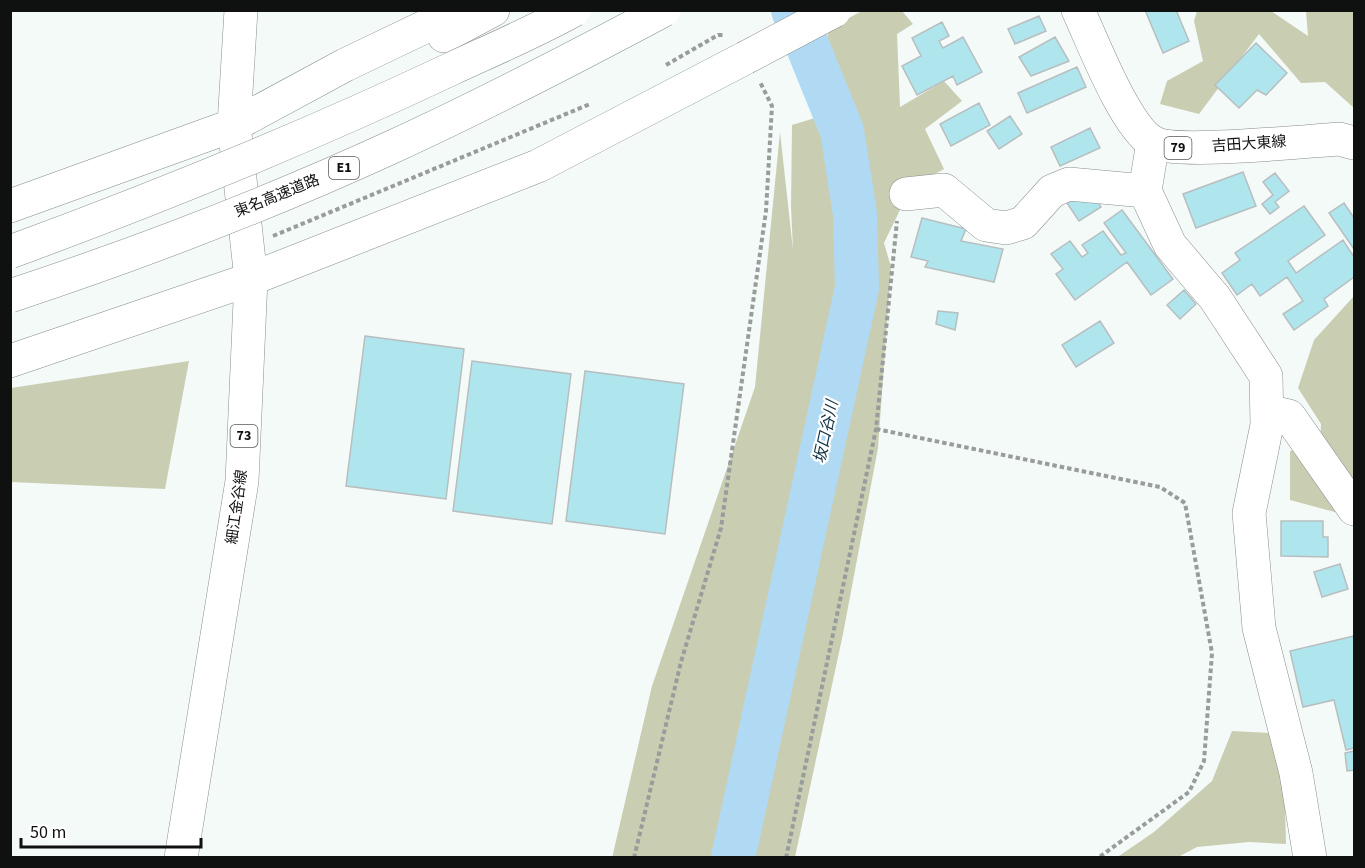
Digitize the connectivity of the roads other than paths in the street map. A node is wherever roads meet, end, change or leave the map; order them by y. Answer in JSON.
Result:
{"nodes":[{"id":1,"x":241,"y":10,"type":"edge"},
{"id":2,"x":460,"y":10,"type":"edge"},
{"id":3,"x":493,"y":10,"type":"edge"},
{"id":4,"x":573,"y":10,"type":"edge"},
{"id":5,"x":664,"y":10,"type":"edge"},
{"id":6,"x":1078,"y":10,"type":"edge"},
{"id":7,"x":834,"y":11,"type":"edge"},
{"id":8,"x":235,"y":137,"type":"junction"},
{"id":9,"x":1153,"y":142,"type":"junction"},
{"id":10,"x":1354,"y":143,"type":"edge"},
{"id":11,"x":1145,"y":191,"type":"junction"},
{"id":12,"x":906,"y":194,"type":"road end"},
{"id":13,"x":10,"y":206,"type":"edge"},
{"id":14,"x":10,"y":252,"type":"edge"},
{"id":15,"x":251,"y":279,"type":"junction"},
{"id":16,"x":10,"y":296,"type":"edge"},
{"id":17,"x":10,"y":361,"type":"edge"},
{"id":18,"x":1267,"y":411,"type":"junction"},
{"id":19,"x":1354,"y":509,"type":"edge"},
{"id":20,"x":181,"y":858,"type":"edge"},
{"id":21,"x":1310,"y":858,"type":"edge"}],
"edges":[{"from":1,"to":8,"type":"main road","name":"細江金谷線","number":"73"},
{"from":2,"to":8,"type":"main road"},
{"from":3,"to":8,"type":"main road"},
{"from":4,"to":14,"type":"main road","bridge":true},
{"from":5,"to":16,"type":"main road","name":"東名高速道路","number":"E1","bridge":true},
{"from":6,"to":9,"type":"main road","number":"79"},
{"from":7,"to":15,"type":"main road","bridge":true},
{"from":8,"to":13,"type":"main road"},
{"from":8,"to":15,"type":"main road","name":"細江金谷線","number":"73"},
{"from":9,"to":10,"type":"main road","name":"吉田大東線","number":"79"},
{"from":9,"to":11,"type":"main road"},
{"from":11,"to":12,"type":"main road"},
{"from":11,"to":18,"type":"main road"},
{"from":15,"to":17,"type":"main road"},
{"from":15,"to":20,"type":"main road","name":"細江金谷線","number":"73"},
{"from":18,"to":19,"type":"main road"},
{"from":18,"to":21,"type":"main road"}]}
